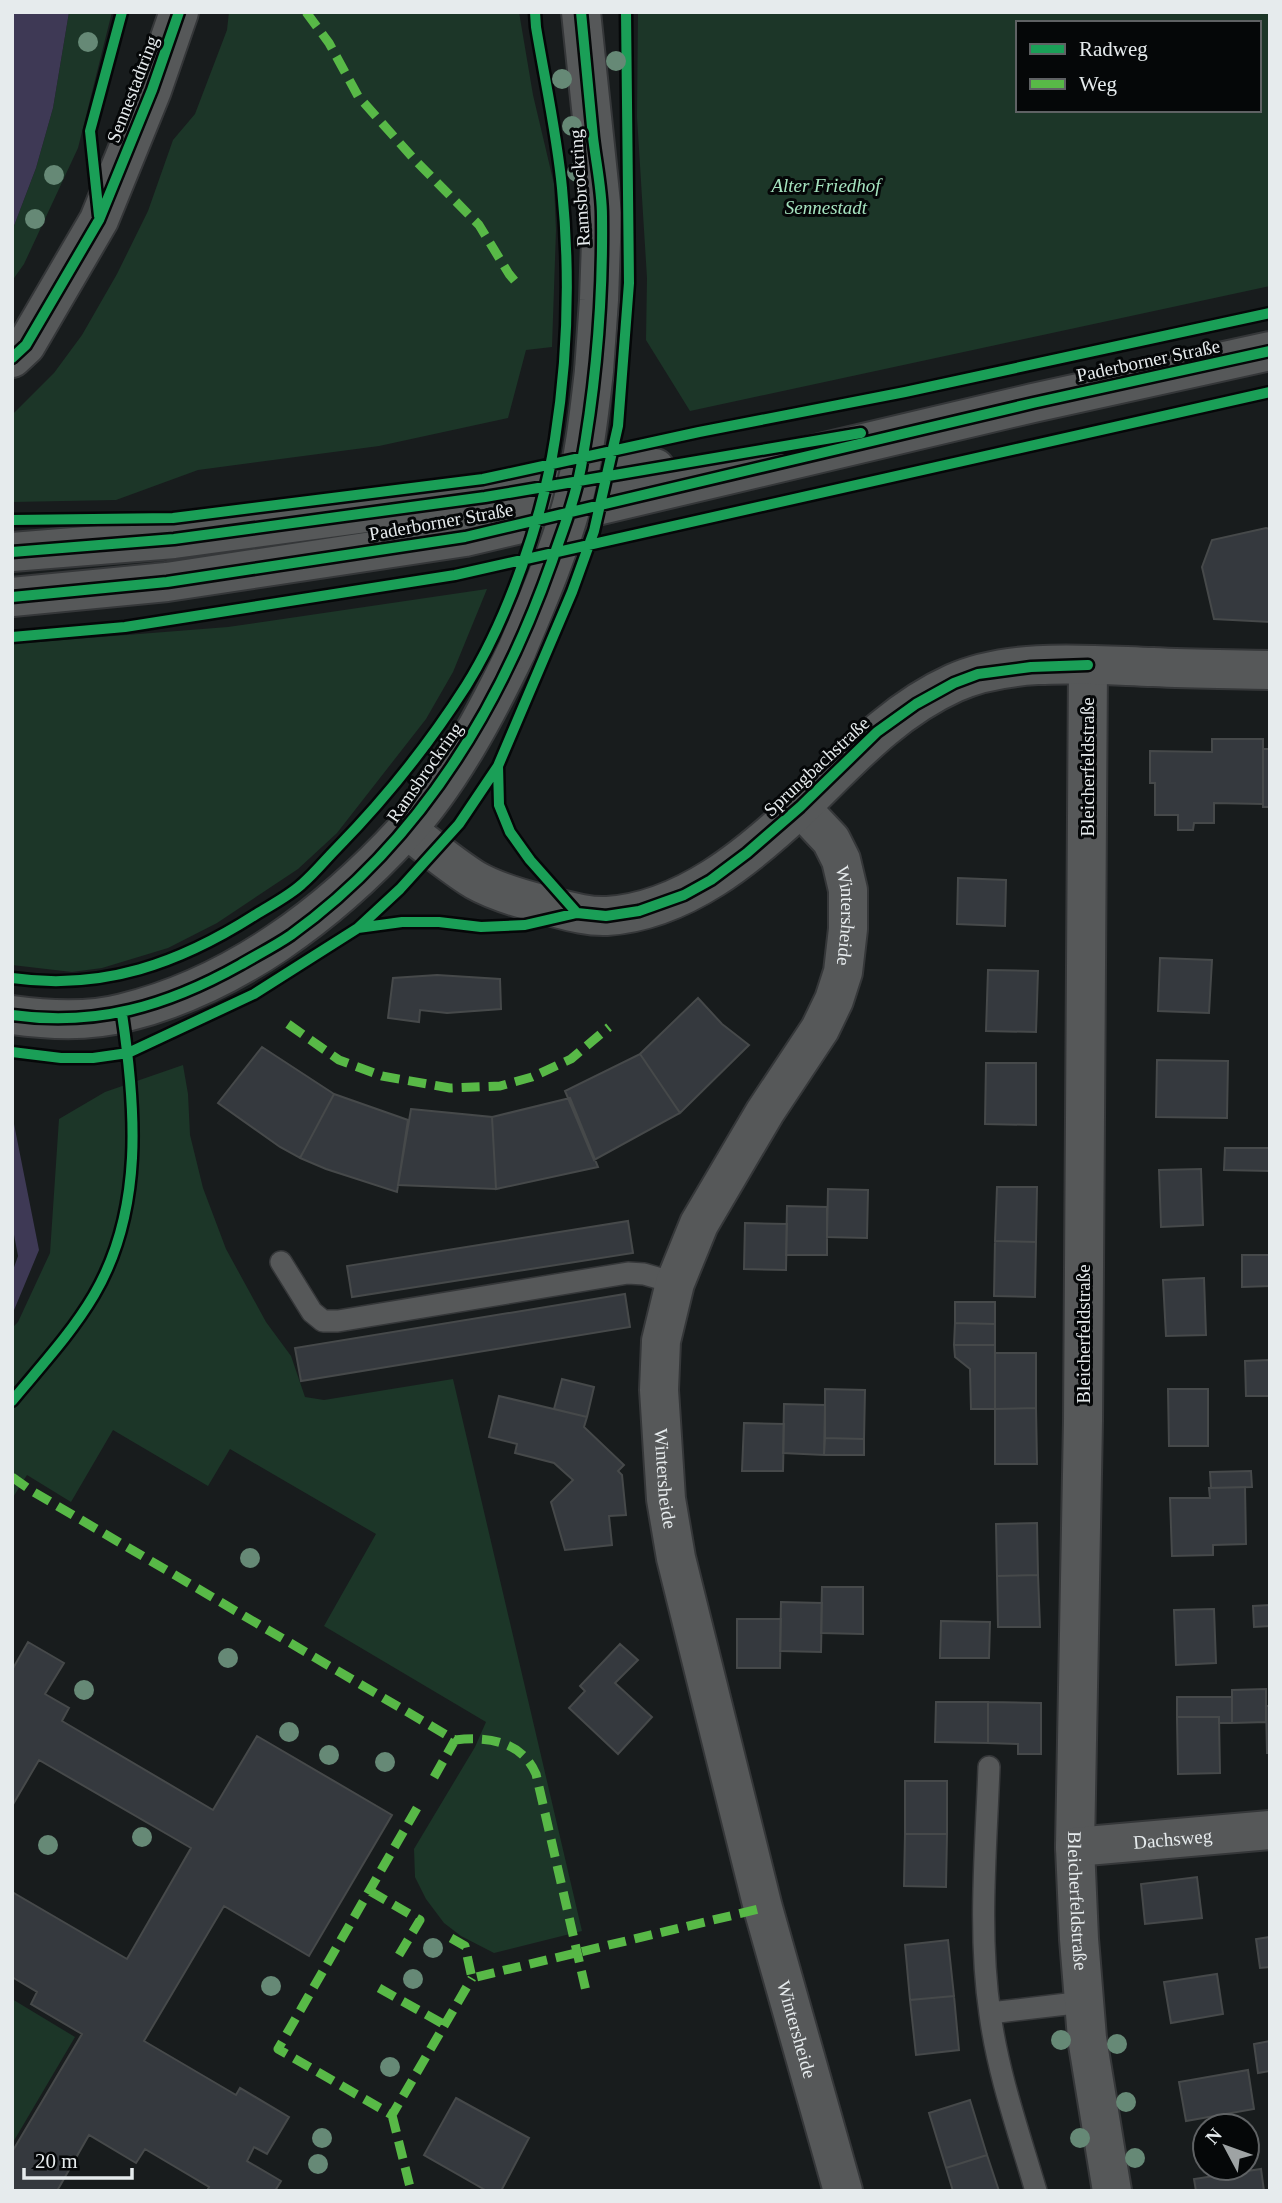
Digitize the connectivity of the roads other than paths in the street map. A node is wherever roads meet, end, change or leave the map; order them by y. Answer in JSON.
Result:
{"nodes":[{"id":1,"x":179,"y":12,"type":"edge"},
{"id":2,"x":581,"y":12,"type":"edge"},
{"id":3,"x":1270,"y":351,"type":"edge"},
{"id":4,"x":12,"y":358,"type":"edge"},
{"id":5,"x":1033,"y":403,"type":"junction"},
{"id":6,"x":12,"y":552,"type":"edge"},
{"id":7,"x":12,"y":597,"type":"edge"},
{"id":8,"x":1088,"y":665,"type":"junction"},
{"id":9,"x":1270,"y":670,"type":"edge"},
{"id":10,"x":800,"y":807,"type":"junction"},
{"id":11,"x":407,"y":830,"type":"junction"},
{"id":12,"x":12,"y":1015,"type":"edge"},
{"id":13,"x":281,"y":1262,"type":"dead end"},
{"id":14,"x":675,"y":1283,"type":"junction"},
{"id":15,"x":989,"y":1767,"type":"dead end"},
{"id":16,"x":1270,"y":1830,"type":"edge"},
{"id":17,"x":1075,"y":1847,"type":"junction"},
{"id":18,"x":1084,"y":2003,"type":"junction"},
{"id":19,"x":990,"y":2013,"type":"junction"},
{"id":20,"x":843,"y":2191,"type":"edge"},
{"id":21,"x":1036,"y":2191,"type":"edge"},
{"id":22,"x":1112,"y":2191,"type":"edge"}],
"edges":[{"from":1,"to":4,"type":"street","name":"Sennestadtring"},
{"from":2,"to":11,"type":"street","name":"Ramsbrockring","bridge":true},
{"from":3,"to":5,"type":"street","name":"Paderborner Straße"},
{"from":5,"to":6,"type":"street","name":"Paderborner Straße"},
{"from":5,"to":7,"type":"street","name":"Paderborner Straße"},
{"from":8,"to":9,"type":"street","name":"Sprungbachstraße"},
{"from":8,"to":10,"type":"street","name":"Sprungbachstraße"},
{"from":8,"to":17,"type":"street","name":"Bleicherfeldstraße"},
{"from":10,"to":11,"type":"street","name":"Sprungbachstraße"},
{"from":10,"to":14,"type":"street","name":"Wintersheide"},
{"from":11,"to":12,"type":"street","name":"Ramsbrockring"},
{"from":13,"to":14,"type":"lane"},
{"from":14,"to":20,"type":"street","name":"Wintersheide"},
{"from":15,"to":19,"type":"lane"},
{"from":16,"to":17,"type":"street","name":"Dachsweg"},
{"from":17,"to":18,"type":"street","name":"Bleicherfeldstraße"},
{"from":18,"to":19,"type":"lane"},
{"from":18,"to":22,"type":"street","name":"Bleicherfeldstraße"},
{"from":19,"to":21,"type":"lane"}]}
